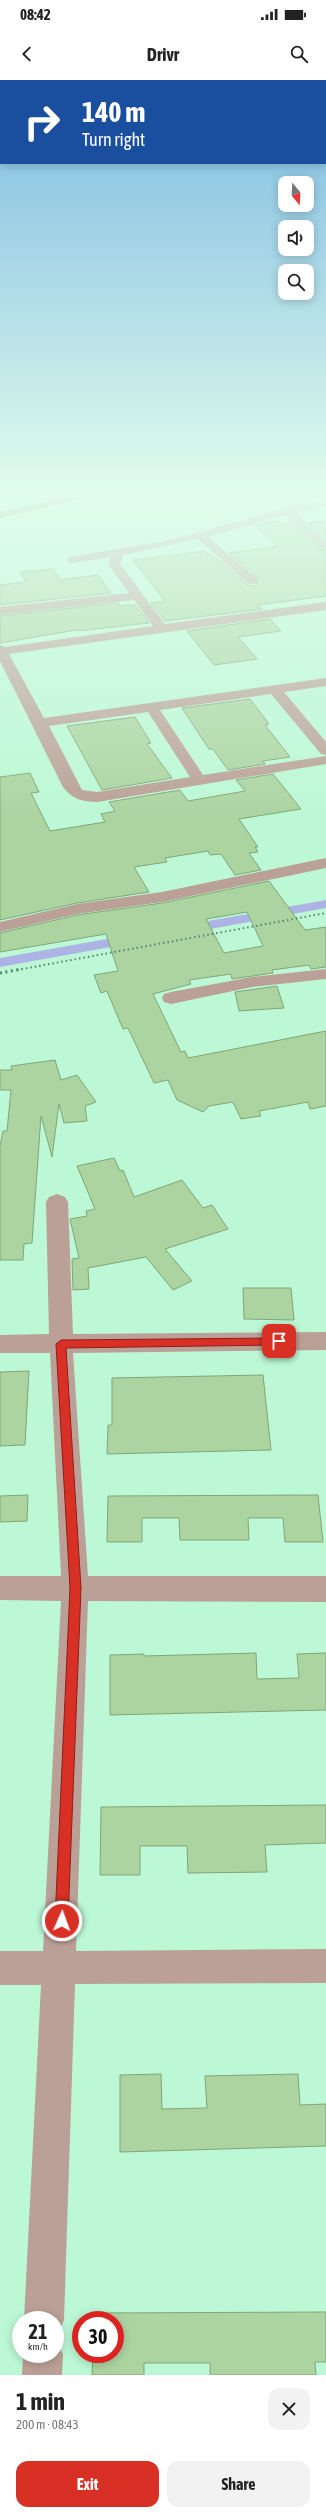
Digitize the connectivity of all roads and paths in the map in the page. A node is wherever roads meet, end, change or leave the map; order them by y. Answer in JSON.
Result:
{"nodes":[{"id":1,"x":81,"y":602,"type":"edge"},
{"id":2,"x":141,"y":602,"type":"edge"},
{"id":3,"x":326,"y":606,"type":"edge"},
{"id":4,"x":0,"y":611,"type":"edge"},
{"id":5,"x":162,"y":629,"type":"junction"},
{"id":6,"x":0,"y":650,"type":"edge"},
{"id":7,"x":326,"y":682,"type":"edge"},
{"id":8,"x":289,"y":688,"type":"junction"},
{"id":9,"x":274,"y":689,"type":"junction"},
{"id":10,"x":151,"y":706,"type":"junction"},
{"id":11,"x":40,"y":723,"type":"junction"},
{"id":12,"x":326,"y":730,"type":"edge"},
{"id":13,"x":326,"y":751,"type":"edge"},
{"id":14,"x":326,"y":760,"type":"edge"},
{"id":15,"x":199,"y":780,"type":"junction"},
{"id":16,"x":326,"y":863,"type":"edge"},
{"id":17,"x":0,"y":927,"type":"edge"},
{"id":18,"x":326,"y":974,"type":"edge"},
{"id":19,"x":171,"y":998,"type":"dead end"},
{"id":20,"x":57,"y":1202,"type":"dead end"},
{"id":21,"x":326,"y":1341,"type":"edge"},
{"id":22,"x":0,"y":1344,"type":"edge"},
{"id":23,"x":61,"y":1344,"type":"junction"},
{"id":24,"x":0,"y":1588,"type":"edge"},
{"id":25,"x":76,"y":1588,"type":"junction"},
{"id":26,"x":326,"y":1589,"type":"edge"},
{"id":27,"x":326,"y":1966,"type":"edge"},
{"id":28,"x":0,"y":1968,"type":"edge"},
{"id":29,"x":60,"y":1968,"type":"junction"},
{"id":30,"x":44,"y":2311,"type":"edge"},
{"id":31,"x":43,"y":2363,"type":"edge"},
{"id":32,"x":42,"y":2375,"type":"edge"}],
"edges":[{"from":1,"to":4,"type":"street"},
{"from":2,"to":5,"type":"street"},
{"from":3,"to":5,"type":"street"},
{"from":5,"to":6,"type":"street"},
{"from":6,"to":11,"type":"street"},
{"from":7,"to":8,"type":"street"},
{"from":8,"to":9,"type":"street"},
{"from":8,"to":12,"type":"street"},
{"from":9,"to":10,"type":"street"},
{"from":9,"to":13,"type":"street"},
{"from":10,"to":11,"type":"street"},
{"from":10,"to":15,"type":"street"},
{"from":11,"to":15,"type":"street"},
{"from":14,"to":15,"type":"street"},
{"from":16,"to":17,"type":"street"},
{"from":18,"to":19,"type":"street"},
{"from":20,"to":23,"type":"street"},
{"from":21,"to":23,"type":"street"},
{"from":22,"to":23,"type":"street"},
{"from":23,"to":25,"type":"street"},
{"from":24,"to":25,"type":"street"},
{"from":25,"to":26,"type":"street"},
{"from":25,"to":29,"type":"street"},
{"from":27,"to":29,"type":"street"},
{"from":28,"to":29,"type":"street"},
{"from":29,"to":30,"type":"street"},
{"from":31,"to":32,"type":"street"}]}
